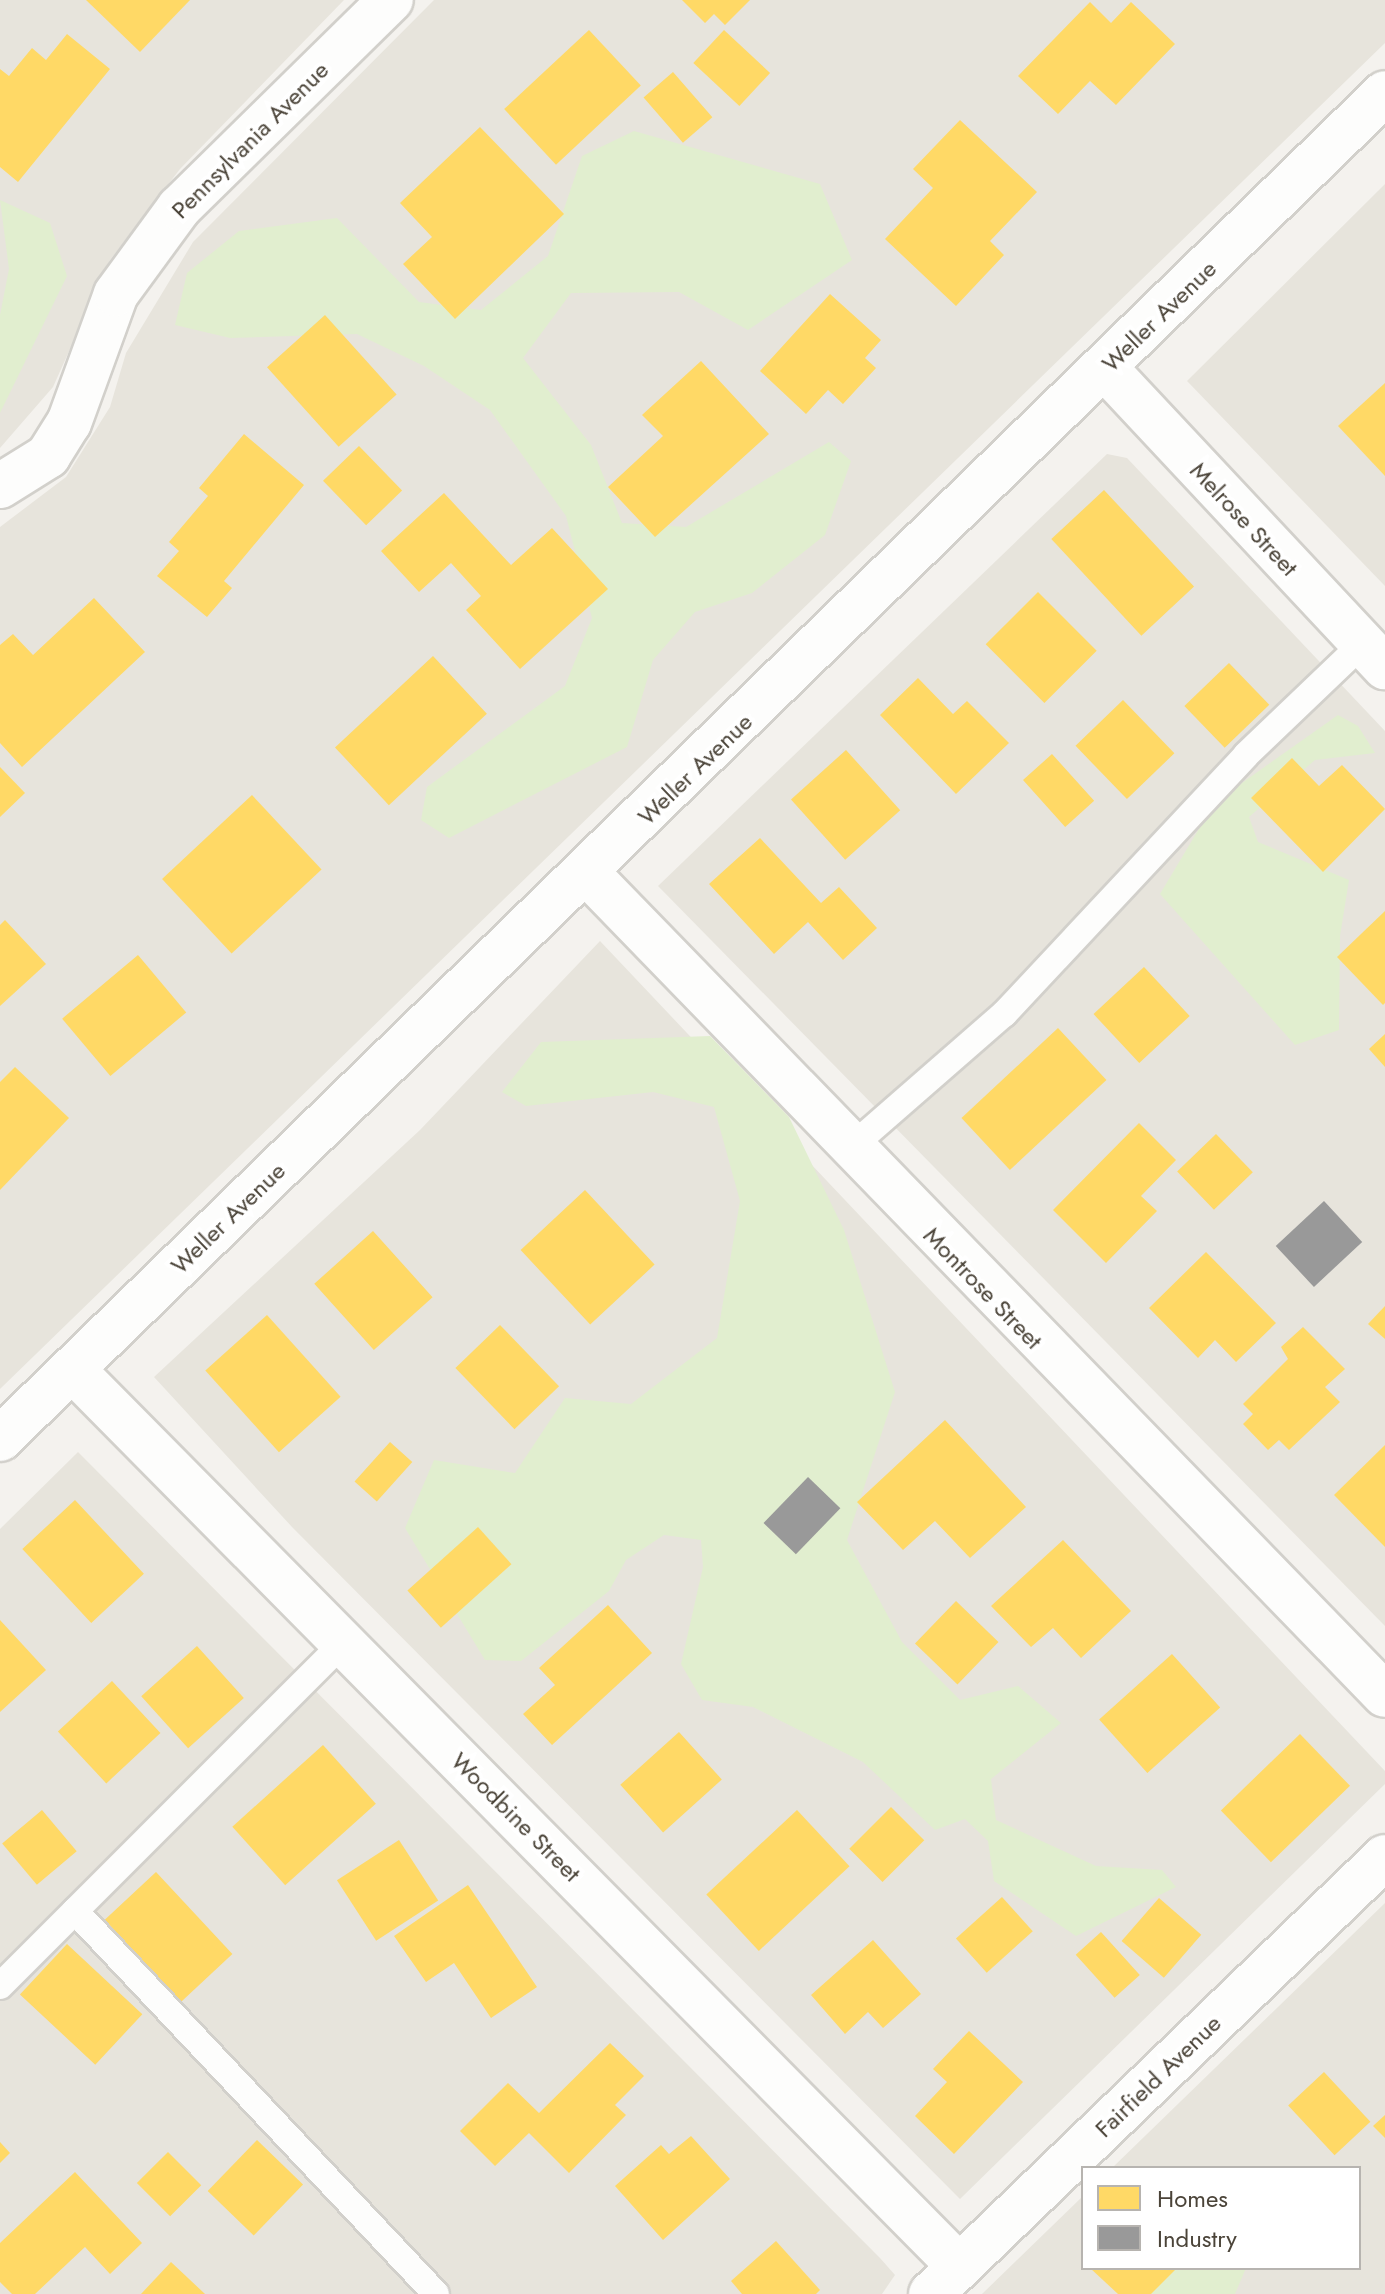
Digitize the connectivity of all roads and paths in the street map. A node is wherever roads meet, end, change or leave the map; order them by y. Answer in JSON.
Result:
{"nodes":[{"id":1,"x":391,"y":0,"type":"edge"},
{"id":2,"x":1385,"y":93,"type":"edge"},
{"id":3,"x":1105,"y":368,"type":"junction"},
{"id":4,"x":0,"y":486,"type":"edge"},
{"id":5,"x":1374,"y":656,"type":"edge"},
{"id":6,"x":588,"y":874,"type":"junction"},
{"id":7,"x":849,"y":1149,"type":"junction"},
{"id":8,"x":72,"y":1369,"type":"junction"},
{"id":9,"x":0,"y":1439,"type":"edge"},
{"id":10,"x":344,"y":1642,"type":"junction"},
{"id":11,"x":1385,"y":1695,"type":"edge"},
{"id":12,"x":1385,"y":1857,"type":"edge"},
{"id":13,"x":75,"y":1911,"type":"junction"},
{"id":14,"x":0,"y":1986,"type":"edge"},
{"id":15,"x":945,"y":2280,"type":"edge"},
{"id":16,"x":436,"y":2294,"type":"edge"}],
"edges":[{"from":1,"to":4,"type":"street","name":"Pennsylvania Avenue"},
{"from":2,"to":3,"type":"street","name":"Weller Avenue"},
{"from":3,"to":5,"type":"street","name":"Melrose Street"},
{"from":3,"to":6,"type":"street","name":"Weller Avenue"},
{"from":5,"to":7,"type":"lane"},
{"from":6,"to":7,"type":"street","name":"Montrose Street"},
{"from":6,"to":8,"type":"street","name":"Weller Avenue"},
{"from":7,"to":11,"type":"street","name":"Montrose Street"},
{"from":8,"to":9,"type":"street","name":"Weller Avenue"},
{"from":8,"to":10,"type":"street","name":"Woodbine Street"},
{"from":10,"to":13,"type":"lane"},
{"from":10,"to":15,"type":"street","name":"Woodbine Street"},
{"from":12,"to":15,"type":"street","name":"Fairfield Avenue"},
{"from":13,"to":14,"type":"lane"},
{"from":13,"to":16,"type":"lane"}]}
